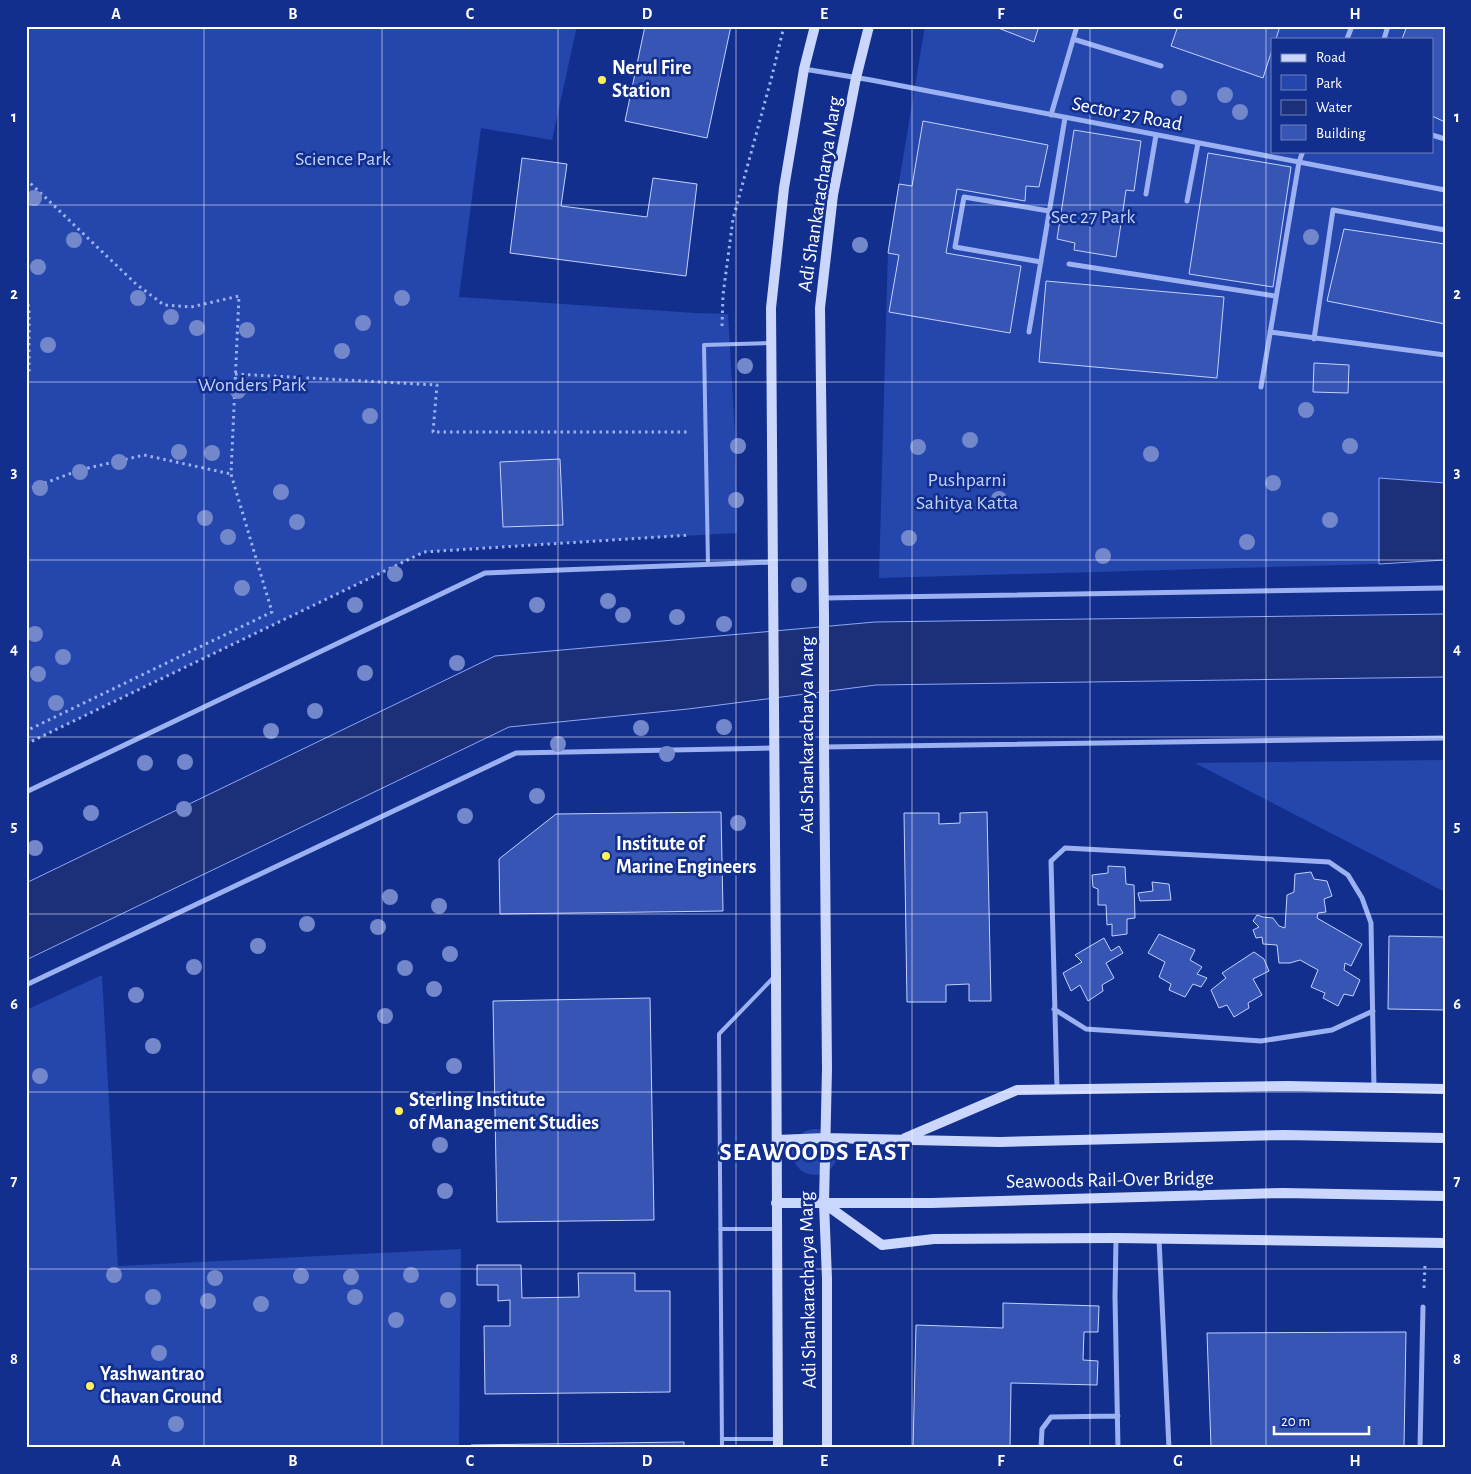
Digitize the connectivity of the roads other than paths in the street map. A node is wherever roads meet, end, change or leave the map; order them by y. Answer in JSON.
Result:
{"nodes":[{"id":1,"x":815,"y":26,"type":"edge"},
{"id":2,"x":869,"y":26,"type":"edge"},
{"id":3,"x":1076,"y":26,"type":"edge"},
{"id":4,"x":1352,"y":26,"type":"edge"},
{"id":5,"x":1388,"y":26,"type":"edge"},
{"id":6,"x":1347,"y":38,"type":"edge"},
{"id":7,"x":1384,"y":38,"type":"edge"},
{"id":8,"x":1073,"y":39,"type":"junction"},
{"id":9,"x":1161,"y":66,"type":"dead end"},
{"id":10,"x":804,"y":69,"type":"junction"},
{"id":11,"x":856,"y":78,"type":"junction"},
{"id":12,"x":1051,"y":115,"type":"junction"},
{"id":13,"x":1065,"y":118,"type":"junction"},
{"id":14,"x":1156,"y":135,"type":"junction"},
{"id":15,"x":1198,"y":143,"type":"junction"},
{"id":16,"x":1303,"y":152,"type":"edge"},
{"id":17,"x":1299,"y":162,"type":"junction"},
{"id":18,"x":1445,"y":190,"type":"edge"},
{"id":19,"x":1146,"y":194,"type":"dead end"},
{"id":20,"x":1187,"y":201,"type":"dead end"},
{"id":21,"x":1049,"y":211,"type":"junction"},
{"id":22,"x":1445,"y":230,"type":"edge"},
{"id":23,"x":1041,"y":262,"type":"junction"},
{"id":24,"x":1069,"y":264,"type":"dead end"},
{"id":25,"x":1276,"y":296,"type":"junction"},
{"id":26,"x":1029,"y":332,"type":"dead end"},
{"id":27,"x":1270,"y":332,"type":"junction"},
{"id":28,"x":1314,"y":339,"type":"junction"},
{"id":29,"x":771,"y":343,"type":"junction"},
{"id":30,"x":1445,"y":355,"type":"edge"},
{"id":31,"x":1261,"y":387,"type":"dead end"},
{"id":32,"x":773,"y":562,"type":"junction"},
{"id":33,"x":708,"y":564,"type":"junction"},
{"id":34,"x":1445,"y":588,"type":"edge"},
{"id":35,"x":824,"y":598,"type":"junction"},
{"id":36,"x":1445,"y":738,"type":"edge"},
{"id":37,"x":824,"y":747,"type":"junction"},
{"id":38,"x":774,"y":748,"type":"junction"},
{"id":39,"x":26,"y":792,"type":"edge"},
{"id":40,"x":776,"y":975,"type":"junction"},
{"id":41,"x":26,"y":985,"type":"edge"},
{"id":42,"x":1054,"y":1009,"type":"junction"},
{"id":43,"x":1373,"y":1011,"type":"junction"},
{"id":44,"x":1057,"y":1088,"type":"junction"},
{"id":45,"x":1374,"y":1088,"type":"junction"},
{"id":46,"x":1445,"y":1089,"type":"edge"},
{"id":47,"x":825,"y":1138,"type":"junction"},
{"id":48,"x":1445,"y":1138,"type":"edge"},
{"id":49,"x":902,"y":1139,"type":"junction"},
{"id":50,"x":777,"y":1140,"type":"junction"},
{"id":51,"x":1445,"y":1196,"type":"edge"},
{"id":52,"x":776,"y":1203,"type":"junction"},
{"id":53,"x":824,"y":1203,"type":"junction"},
{"id":54,"x":720,"y":1229,"type":"junction"},
{"id":55,"x":777,"y":1229,"type":"junction"},
{"id":56,"x":1116,"y":1238,"type":"junction"},
{"id":57,"x":1160,"y":1239,"type":"junction"},
{"id":58,"x":1445,"y":1243,"type":"edge"},
{"id":59,"x":1423,"y":1306,"type":"road end"},
{"id":60,"x":1118,"y":1416,"type":"junction"},
{"id":61,"x":722,"y":1439,"type":"junction"},
{"id":62,"x":778,"y":1443,"type":"edge"},
{"id":63,"x":722,"y":1448,"type":"edge"},
{"id":64,"x":828,"y":1448,"type":"edge"},
{"id":65,"x":1041,"y":1448,"type":"edge"},
{"id":66,"x":1118,"y":1448,"type":"edge"},
{"id":67,"x":1169,"y":1448,"type":"edge"},
{"id":68,"x":1420,"y":1448,"type":"edge"}],
"edges":[{"from":1,"to":10,"type":"main road","name":"Adi Shankaracharya Marg"},
{"from":2,"to":11,"type":"main road","name":"Adi Shankaracharya Marg"},
{"from":3,"to":8,"type":"street"},
{"from":4,"to":6,"type":"street"},
{"from":5,"to":7,"type":"street"},
{"from":8,"to":9,"type":"street"},
{"from":8,"to":12,"type":"street"},
{"from":10,"to":11,"type":"street","name":"Sector 27 Road"},
{"from":10,"to":29,"type":"main road","name":"Adi Shankaracharya Marg"},
{"from":11,"to":12,"type":"street","name":"Sector 27 Road"},
{"from":11,"to":35,"type":"main road","name":"Adi Shankaracharya Marg"},
{"from":12,"to":13,"type":"street","name":"Sector 27 Road"},
{"from":13,"to":14,"type":"street","name":"Sector 27 Road"},
{"from":13,"to":21,"type":"street"},
{"from":14,"to":15,"type":"street","name":"Sector 27 Road"},
{"from":14,"to":19,"type":"street"},
{"from":15,"to":17,"type":"street","name":"Sector 27 Road"},
{"from":15,"to":20,"type":"street"},
{"from":16,"to":17,"type":"street"},
{"from":17,"to":18,"type":"street","name":"Sector 27 Road"},
{"from":17,"to":25,"type":"street"},
{"from":21,"to":23,"type":"street"},
{"from":21,"to":23,"type":"street"},
{"from":22,"to":28,"type":"street"},
{"from":23,"to":26,"type":"street"},
{"from":24,"to":25,"type":"street"},
{"from":25,"to":27,"type":"street"},
{"from":27,"to":28,"type":"street"},
{"from":27,"to":31,"type":"street"},
{"from":28,"to":30,"type":"street"},
{"from":29,"to":32,"type":"main road","name":"Adi Shankaracharya Marg"},
{"from":29,"to":33,"type":"lane"},
{"from":32,"to":33,"type":"street"},
{"from":32,"to":38,"type":"main road","name":"Adi Shankaracharya Marg"},
{"from":33,"to":39,"type":"street"},
{"from":34,"to":35,"type":"street"},
{"from":35,"to":37,"type":"main road","name":"Adi Shankaracharya Marg"},
{"from":36,"to":37,"type":"street"},
{"from":37,"to":47,"type":"main road","name":"Adi Shankaracharya Marg"},
{"from":38,"to":40,"type":"main road","name":"Adi Shankaracharya Marg"},
{"from":38,"to":41,"type":"street"},
{"from":40,"to":50,"type":"main road","name":"Adi Shankaracharya Marg"},
{"from":40,"to":54,"type":"lane"},
{"from":42,"to":43,"type":"street"},
{"from":42,"to":43,"type":"street"},
{"from":42,"to":44,"type":"street"},
{"from":43,"to":45,"type":"street"},
{"from":44,"to":45,"type":"main road"},
{"from":44,"to":49,"type":"main road"},
{"from":45,"to":46,"type":"main road"},
{"from":47,"to":49,"type":"main road","name":"Seawoods Rail-Over Bridge"},
{"from":47,"to":50,"type":"main road","name":"Seawoods Rail-Over Bridge"},
{"from":47,"to":53,"type":"main road","name":"Adi Shankaracharya Marg"},
{"from":48,"to":49,"type":"main road","name":"Seawoods Rail-Over Bridge"},
{"from":50,"to":52,"type":"main road","name":"Adi Shankaracharya Marg"},
{"from":51,"to":53,"type":"main road","name":"Seawoods Rail-Over Bridge"},
{"from":52,"to":53,"type":"main road","name":"Seawoods Rail-Over Bridge"},
{"from":52,"to":55,"type":"main road","name":"Adi Shankaracharya Marg"},
{"from":53,"to":56,"type":"main road"},
{"from":53,"to":64,"type":"main road","name":"Adi Shankaracharya Marg"},
{"from":54,"to":55,"type":"lane"},
{"from":54,"to":61,"type":"lane"},
{"from":55,"to":62,"type":"main road","name":"Adi Shankaracharya Marg"},
{"from":56,"to":57,"type":"main road"},
{"from":56,"to":60,"type":"street"},
{"from":57,"to":58,"type":"main road"},
{"from":57,"to":67,"type":"street"},
{"from":59,"to":68,"type":"street"},
{"from":60,"to":65,"type":"street"},
{"from":60,"to":66,"type":"street"},
{"from":61,"to":62,"type":"lane"},
{"from":61,"to":63,"type":"lane"}]}
